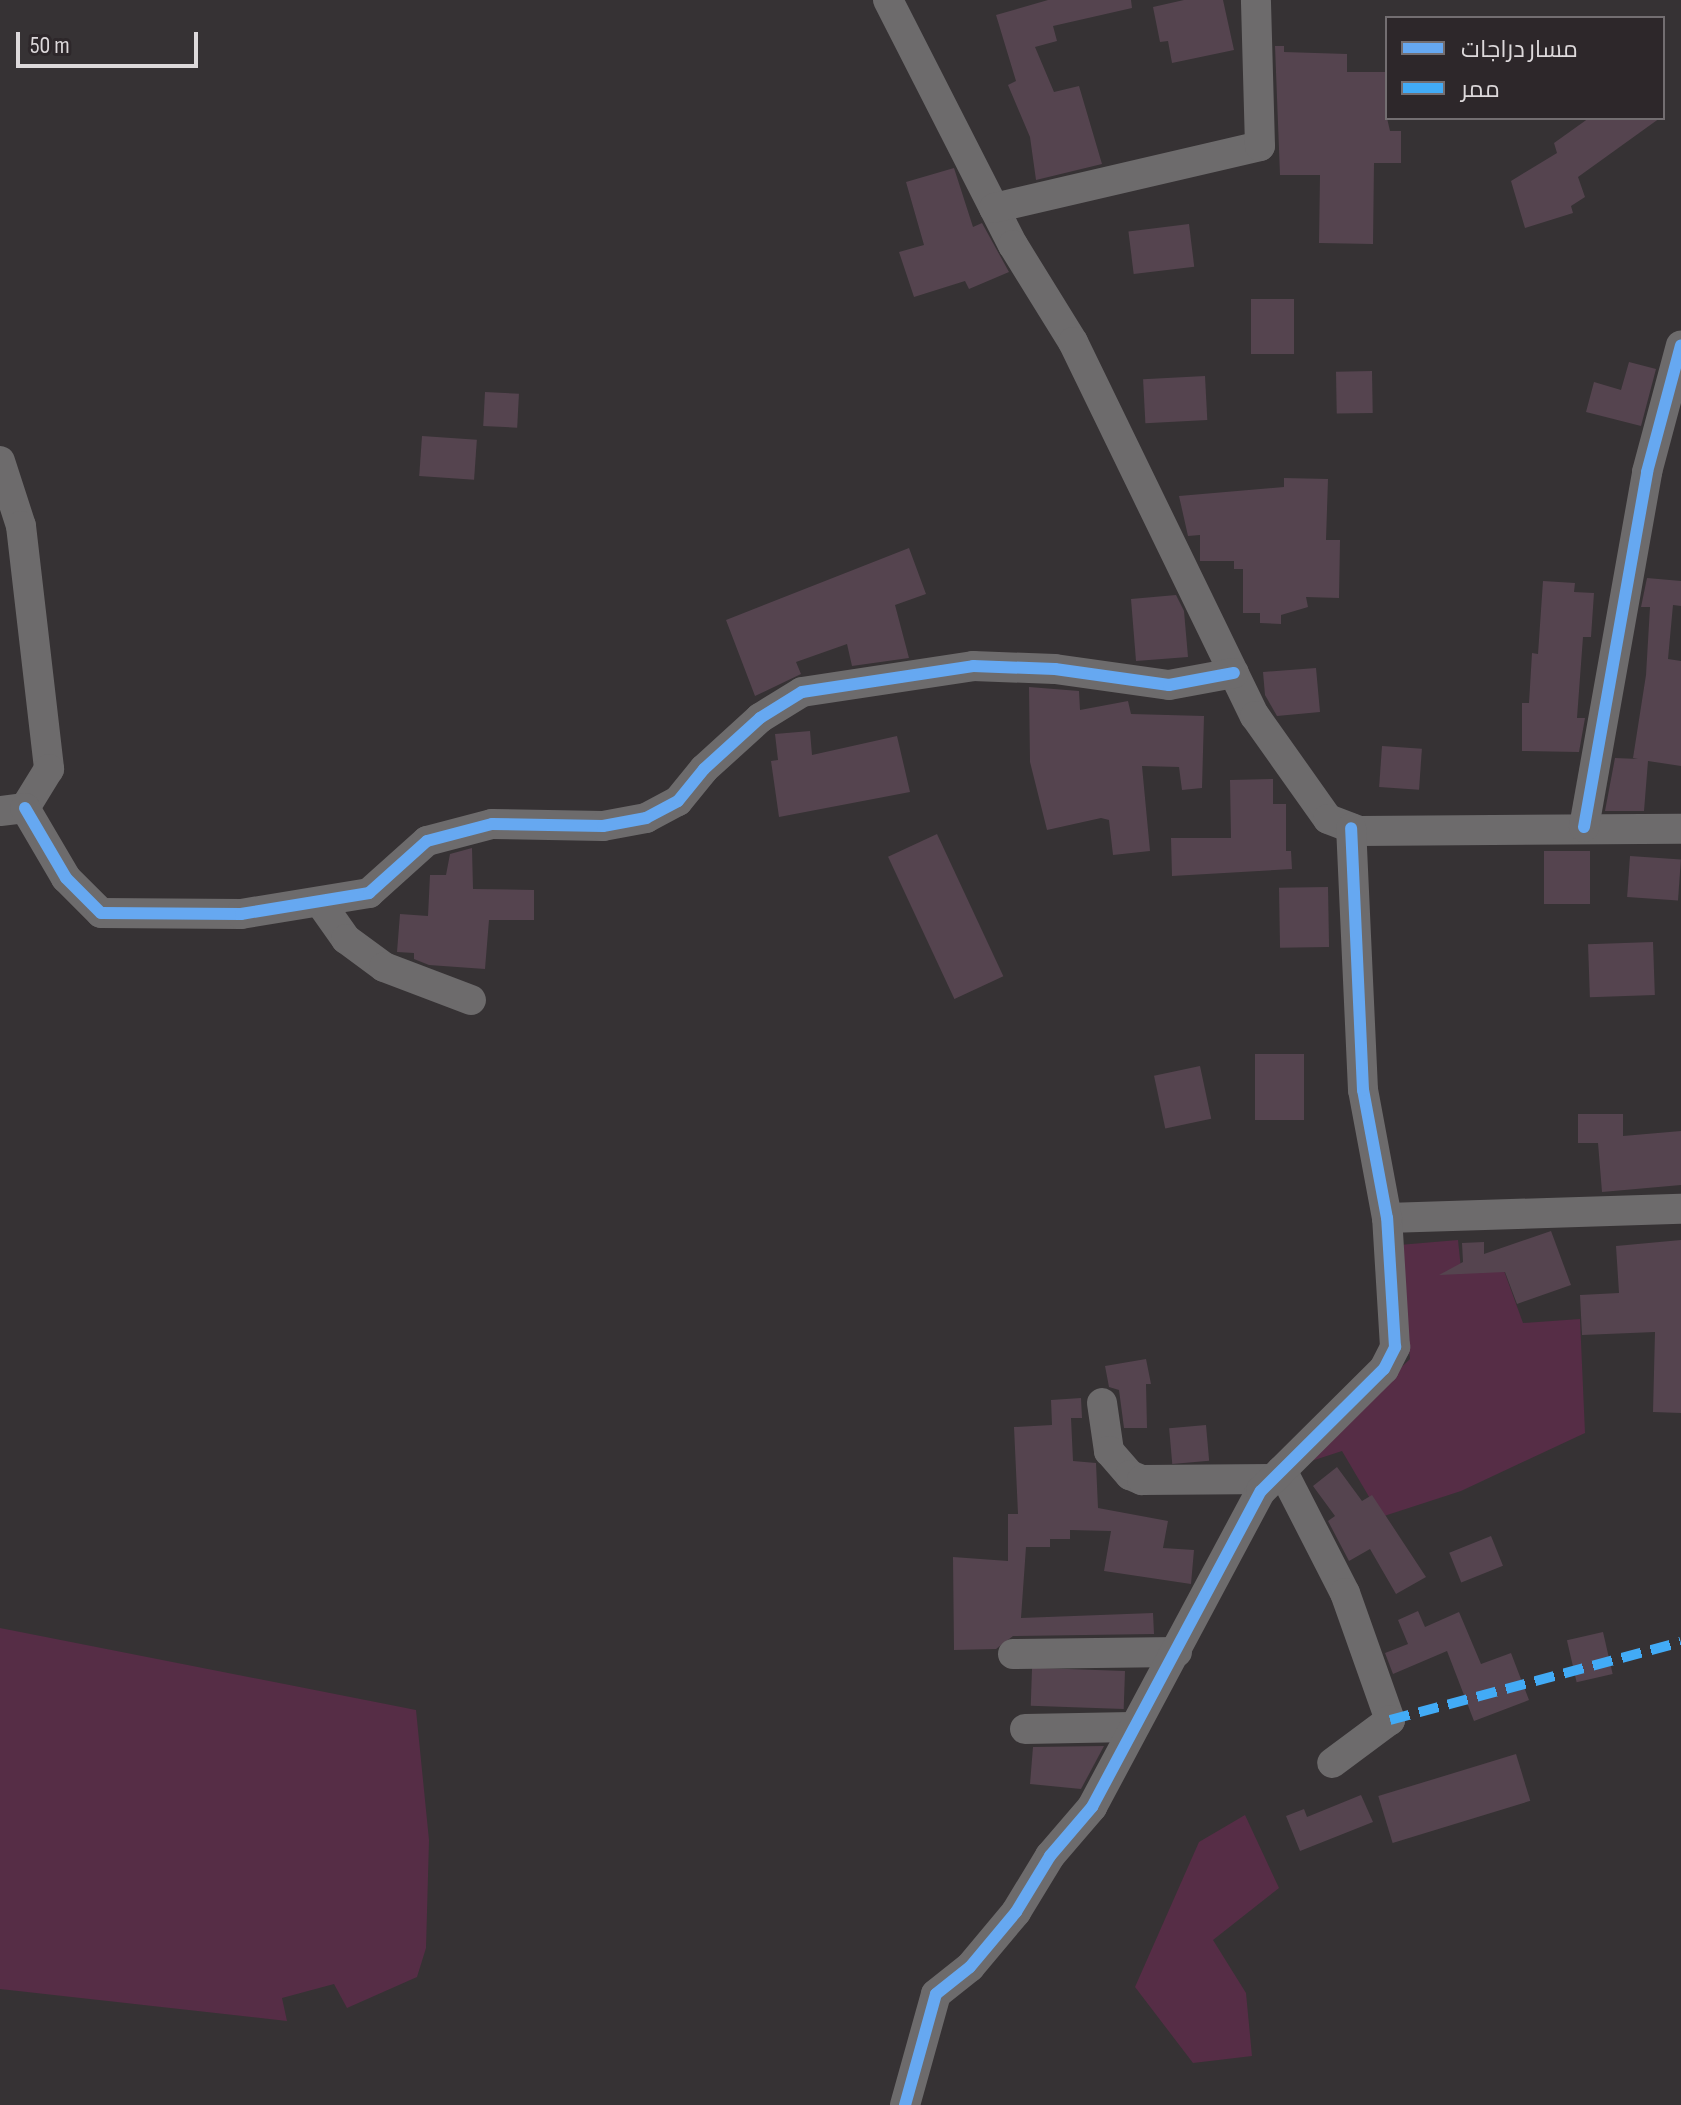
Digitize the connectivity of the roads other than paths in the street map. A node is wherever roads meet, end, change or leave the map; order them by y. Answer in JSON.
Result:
{"nodes":[{"id":1,"x":888,"y":0,"type":"edge"},
{"id":2,"x":1256,"y":1,"type":"edge"},
{"id":3,"x":994,"y":208,"type":"junction"},
{"id":4,"x":1681,"y":345,"type":"edge"},
{"id":5,"x":0,"y":461,"type":"edge"},
{"id":6,"x":1234,"y":673,"type":"junction"},
{"id":7,"x":12,"y":809,"type":"edge"},
{"id":8,"x":1584,"y":827,"type":"junction"},
{"id":9,"x":1351,"y":828,"type":"junction"},
{"id":10,"x":1681,"y":829,"type":"edge"},
{"id":11,"x":322,"y":905,"type":"junction"},
{"id":12,"x":471,"y":1000,"type":"dead end"},
{"id":13,"x":1681,"y":1209,"type":"edge"},
{"id":14,"x":1387,"y":1218,"type":"junction"},
{"id":15,"x":1102,"y":1403,"type":"dead end"},
{"id":16,"x":1277,"y":1474,"type":"junction"},
{"id":17,"x":1177,"y":1652,"type":"junction"},
{"id":18,"x":1013,"y":1654,"type":"dead end"},
{"id":19,"x":1132,"y":1727,"type":"junction"},
{"id":20,"x":1025,"y":1729,"type":"dead end"},
{"id":21,"x":1332,"y":1763,"type":"dead end"},
{"id":22,"x":905,"y":2105,"type":"edge"}],
"edges":[{"from":1,"to":3,"type":"street"},
{"from":2,"to":3,"type":"street"},
{"from":3,"to":6,"type":"street"},
{"from":4,"to":8,"type":"street"},
{"from":5,"to":7,"type":"street"},
{"from":6,"to":9,"type":"street"},
{"from":6,"to":11,"type":"street"},
{"from":7,"to":11,"type":"street"},
{"from":8,"to":9,"type":"street"},
{"from":8,"to":10,"type":"street"},
{"from":9,"to":14,"type":"street"},
{"from":11,"to":12,"type":"street"},
{"from":13,"to":14,"type":"street"},
{"from":14,"to":16,"type":"street"},
{"from":15,"to":16,"type":"street"},
{"from":16,"to":17,"type":"street"},
{"from":16,"to":21,"type":"street"},
{"from":17,"to":18,"type":"street"},
{"from":17,"to":19,"type":"street"},
{"from":19,"to":20,"type":"street"},
{"from":19,"to":22,"type":"street"}]}
